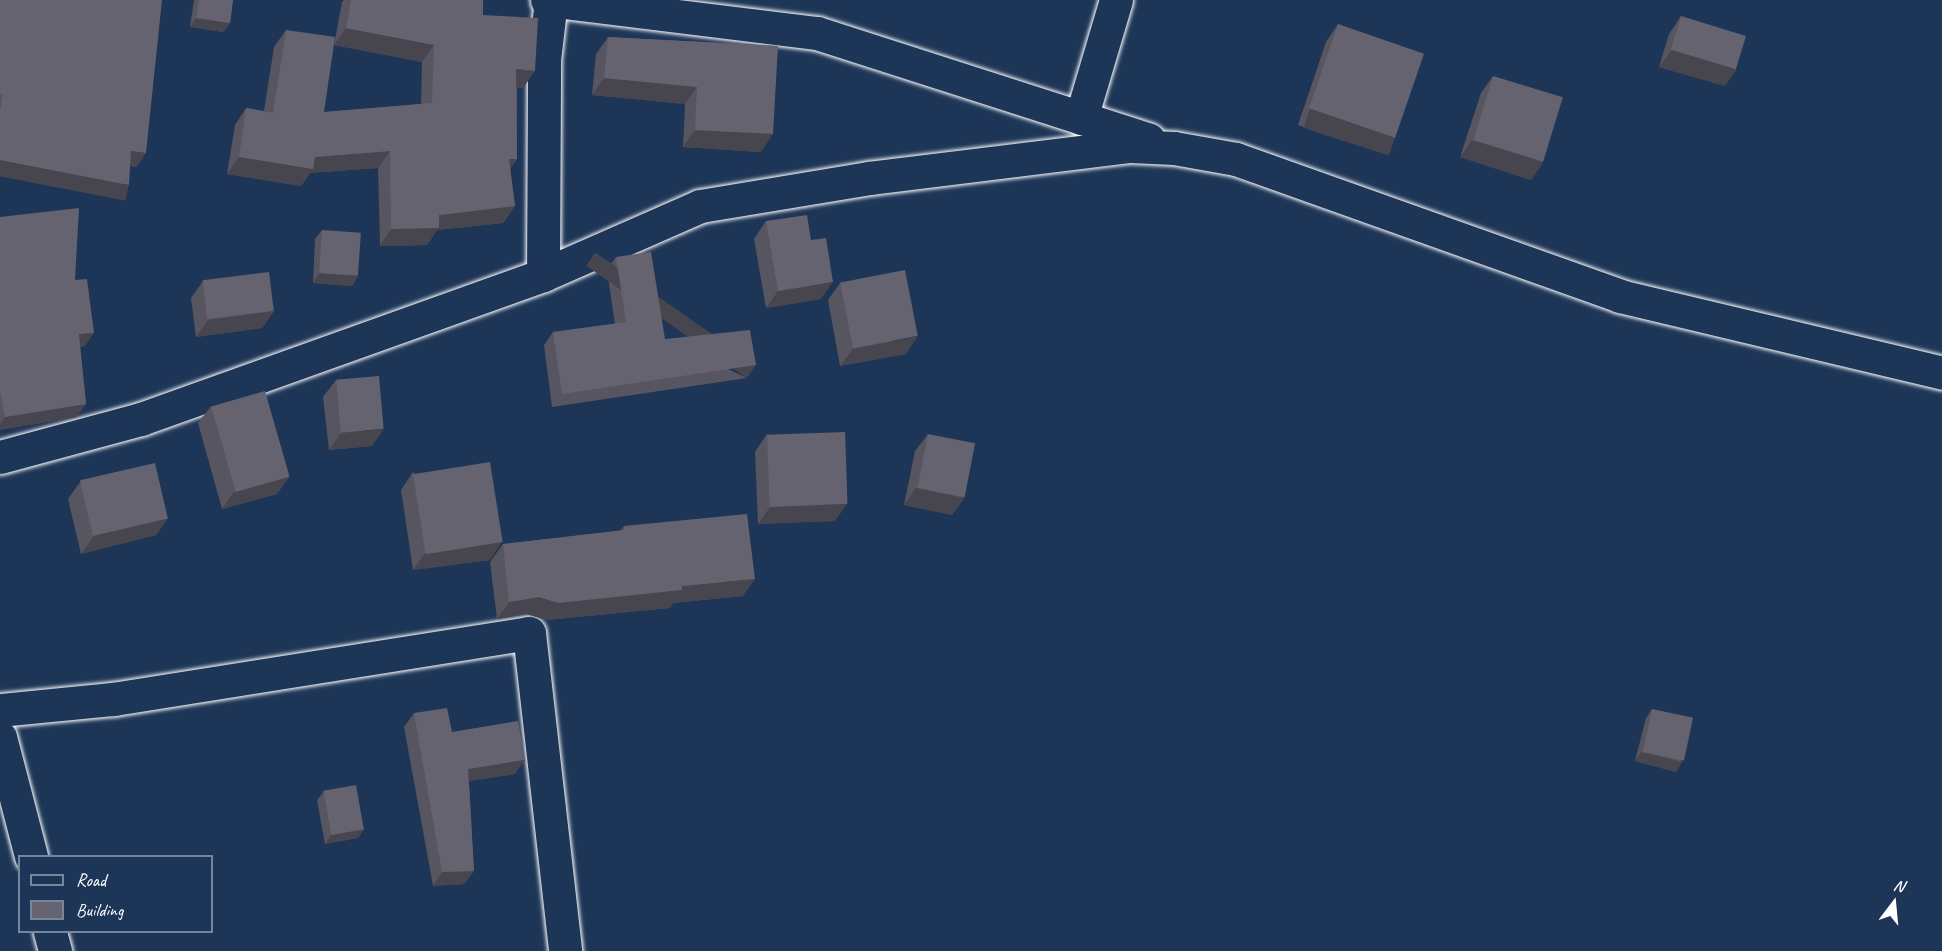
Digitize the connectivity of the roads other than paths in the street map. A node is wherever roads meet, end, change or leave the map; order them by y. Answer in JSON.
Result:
{"nodes":[{"id":1,"x":550,"y":0,"type":"edge"},
{"id":2,"x":1116,"y":0,"type":"edge"},
{"id":3,"x":1081,"y":118,"type":"junction"},
{"id":4,"x":1174,"y":148,"type":"junction"},
{"id":5,"x":543,"y":275,"type":"junction"},
{"id":6,"x":1942,"y":373,"type":"edge"},
{"id":7,"x":0,"y":457,"type":"edge"},
{"id":8,"x":0,"y":710,"type":"edge"},
{"id":9,"x":0,"y":737,"type":"edge"},
{"id":10,"x":31,"y":855,"type":"edge"},
{"id":11,"x":50,"y":933,"type":"edge"},
{"id":12,"x":56,"y":951,"type":"edge"},
{"id":13,"x":565,"y":951,"type":"edge"}],
"edges":[{"from":1,"to":3,"type":"street"},
{"from":1,"to":5,"type":"street"},
{"from":2,"to":3,"type":"street"},
{"from":3,"to":4,"type":"street"},
{"from":4,"to":5,"type":"street"},
{"from":4,"to":6,"type":"street"},
{"from":5,"to":7,"type":"street"},
{"from":8,"to":13,"type":"street"},
{"from":9,"to":10,"type":"street"},
{"from":11,"to":12,"type":"street"}]}
